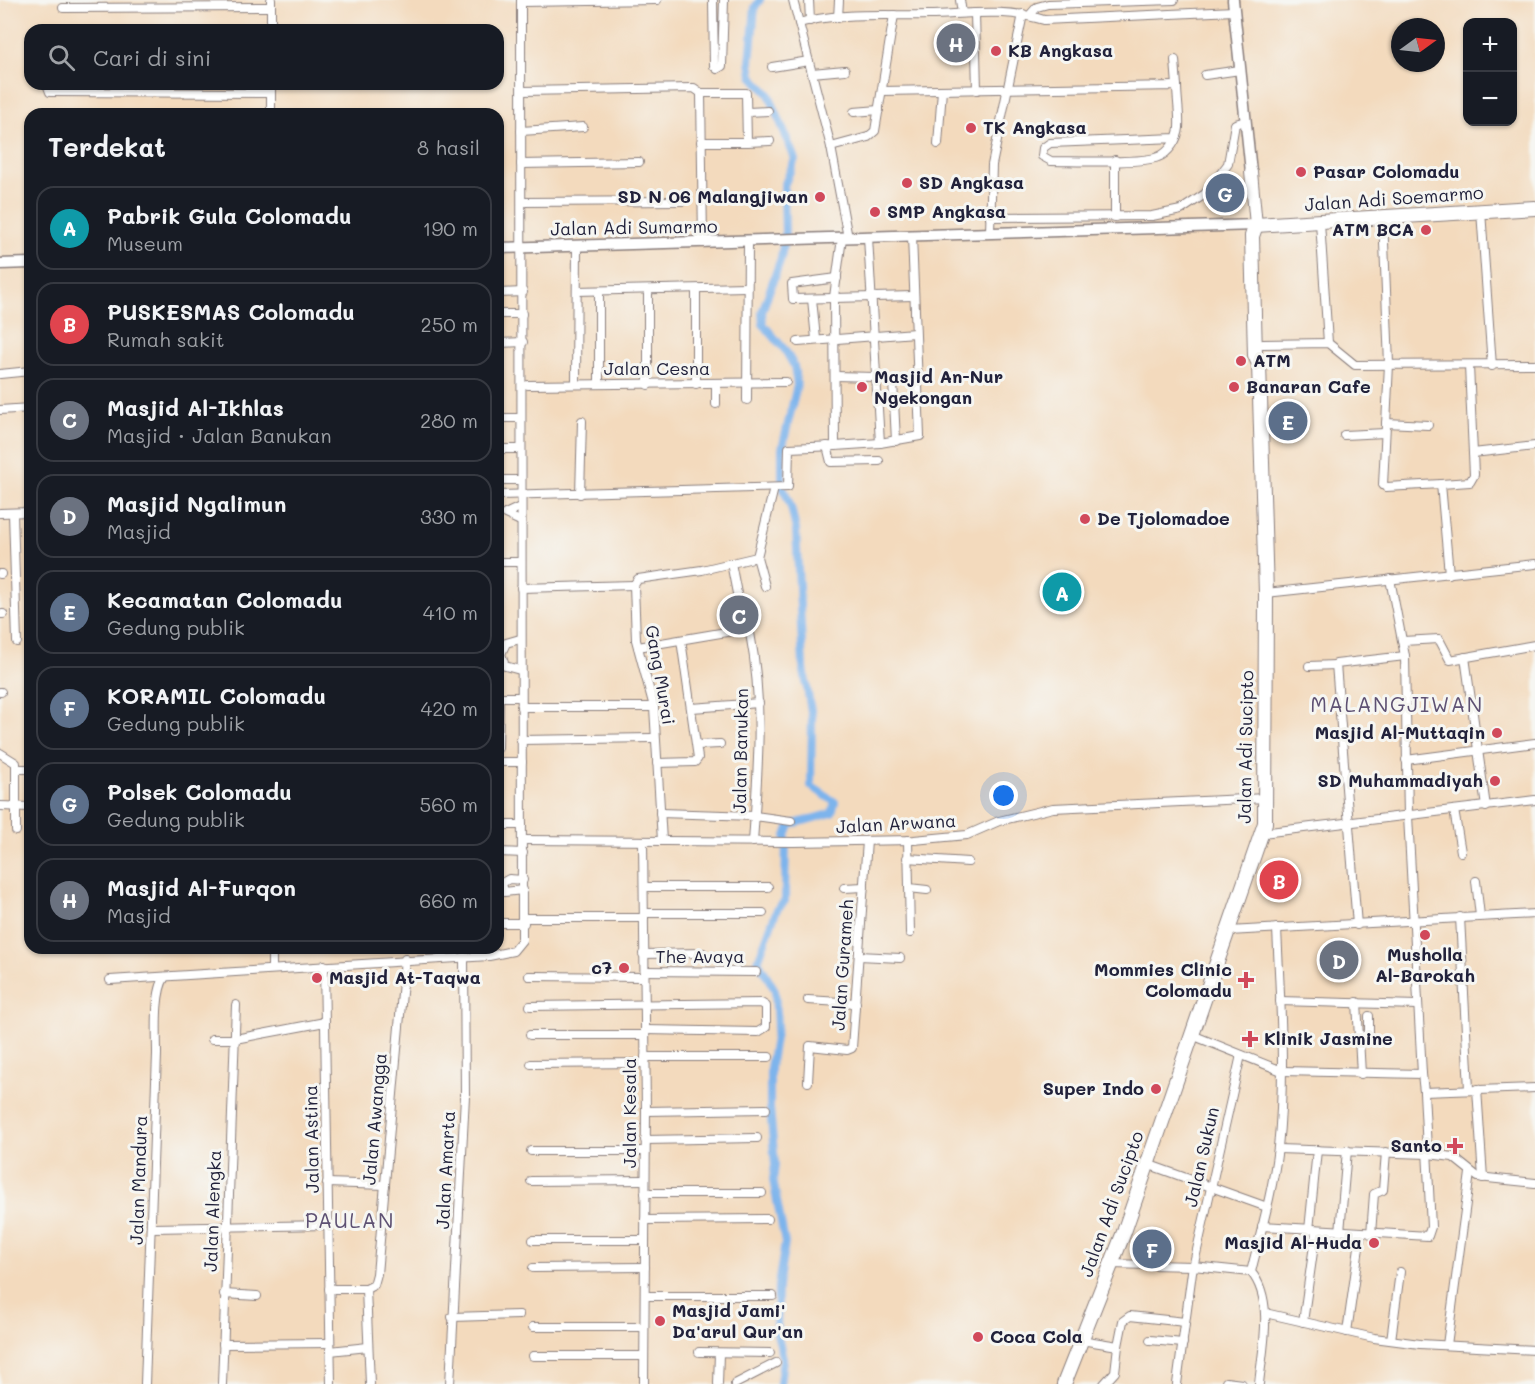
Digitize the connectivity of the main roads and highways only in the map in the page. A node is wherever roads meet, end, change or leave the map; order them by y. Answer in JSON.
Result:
{"nodes":[{"id":1,"x":1234,"y":6,"type":"edge"},
{"id":2,"x":1251,"y":172,"type":"joint"},
{"id":3,"x":1535,"y":208,"type":"edge"},
{"id":4,"x":1256,"y":225,"type":"junction"},
{"id":5,"x":504,"y":248,"type":"edge"},
{"id":6,"x":24,"y":263,"type":"edge"},
{"id":7,"x":0,"y":264,"type":"edge"},
{"id":8,"x":1259,"y":364,"type":"junction"},
{"id":9,"x":1064,"y":1384,"type":"edge"}],
"edges":[{"from":1,"to":2,"type":"main road"},
{"from":2,"to":4,"type":"main road","name":"Jalan Adi Sucipto"},
{"from":3,"to":4,"type":"highway","name":"Jalan Adi Soemarmo"},
{"from":4,"to":5,"type":"main road","name":"Jalan Adi Sumarmo"},
{"from":4,"to":8,"type":"highway","name":"Jalan Adi Sucipto"},
{"from":4,"to":8,"type":"highway","name":"Jalan Adi Sucipto"},
{"from":6,"to":7,"type":"main road"},
{"from":8,"to":9,"type":"highway","name":"Jalan Adi Sucipto"}]}
